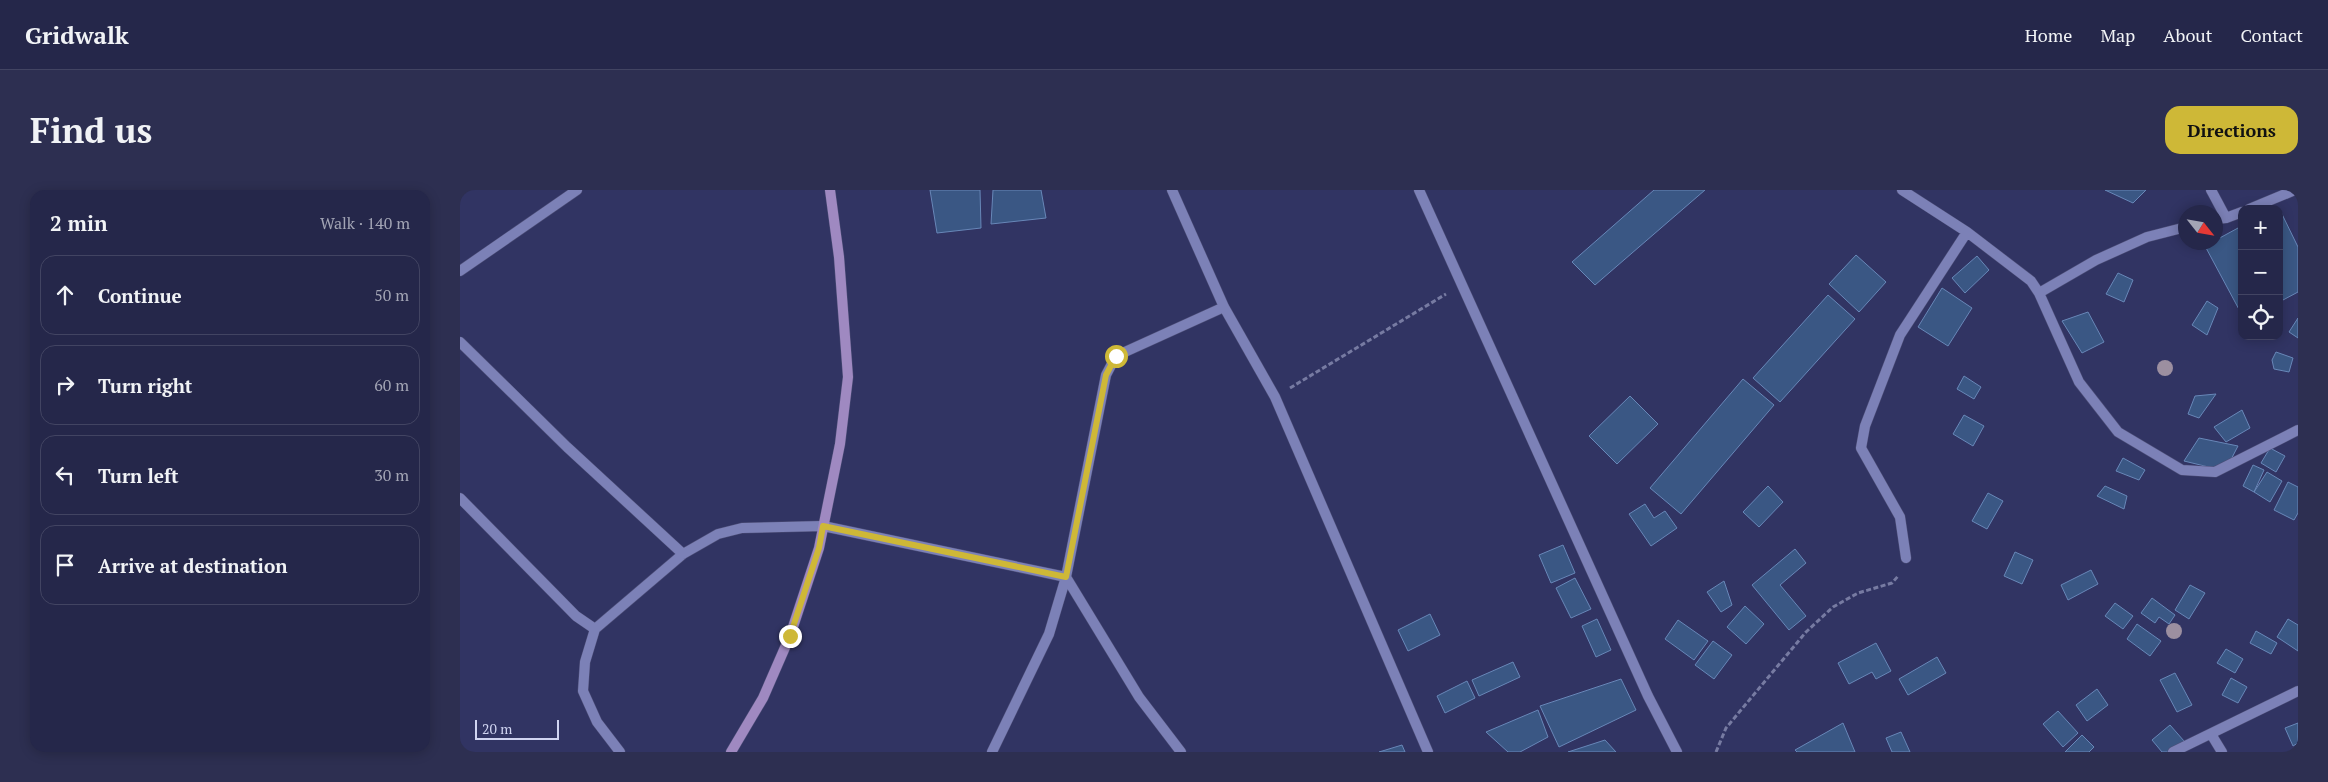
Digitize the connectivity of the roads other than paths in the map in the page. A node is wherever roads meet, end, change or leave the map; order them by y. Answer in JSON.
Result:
{"nodes":[{"id":1,"x":576,"y":190,"type":"edge"},
{"id":2,"x":830,"y":190,"type":"edge"},
{"id":3,"x":1172,"y":190,"type":"edge"},
{"id":4,"x":1419,"y":190,"type":"edge"},
{"id":5,"x":1902,"y":190,"type":"edge"},
{"id":6,"x":2212,"y":190,"type":"edge"},
{"id":7,"x":2295,"y":190,"type":"edge"},
{"id":8,"x":2217,"y":205,"type":"edge"},
{"id":9,"x":2259,"y":205,"type":"edge"},
{"id":10,"x":2238,"y":213,"type":"edge"},
{"id":11,"x":2223,"y":218,"type":"edge"},
{"id":12,"x":2178,"y":229,"type":"edge"},
{"id":13,"x":1967,"y":232,"type":"junction"},
{"id":14,"x":460,"y":271,"type":"edge"},
{"id":15,"x":2039,"y":293,"type":"junction"},
{"id":16,"x":1224,"y":307,"type":"junction"},
{"id":17,"x":460,"y":342,"type":"edge"},
{"id":18,"x":2298,"y":430,"type":"edge"},
{"id":19,"x":460,"y":498,"type":"edge"},
{"id":20,"x":823,"y":526,"type":"junction"},
{"id":21,"x":683,"y":554,"type":"junction"},
{"id":22,"x":1906,"y":558,"type":"road end"},
{"id":23,"x":1066,"y":577,"type":"junction"},
{"id":24,"x":595,"y":630,"type":"junction"},
{"id":25,"x":2298,"y":690,"type":"edge"},
{"id":26,"x":2211,"y":734,"type":"junction"},
{"id":27,"x":620,"y":752,"type":"edge"},
{"id":28,"x":731,"y":752,"type":"edge"},
{"id":29,"x":992,"y":752,"type":"edge"},
{"id":30,"x":1181,"y":752,"type":"edge"},
{"id":31,"x":1428,"y":752,"type":"edge"},
{"id":32,"x":1677,"y":752,"type":"edge"},
{"id":33,"x":2173,"y":752,"type":"edge"},
{"id":34,"x":2222,"y":752,"type":"edge"}],
"edges":[{"from":1,"to":14,"type":"street"},
{"from":2,"to":20,"type":"street"},
{"from":3,"to":16,"type":"street"},
{"from":4,"to":32,"type":"street"},
{"from":5,"to":13,"type":"street"},
{"from":6,"to":8,"type":"street"},
{"from":7,"to":9,"type":"street"},
{"from":10,"to":11,"type":"street"},
{"from":12,"to":15,"type":"street"},
{"from":13,"to":15,"type":"street"},
{"from":13,"to":22,"type":"street"},
{"from":15,"to":18,"type":"street"},
{"from":16,"to":23,"type":"street"},
{"from":16,"to":31,"type":"street"},
{"from":17,"to":21,"type":"street"},
{"from":19,"to":24,"type":"street"},
{"from":20,"to":21,"type":"street"},
{"from":20,"to":23,"type":"street"},
{"from":20,"to":28,"type":"street"},
{"from":21,"to":24,"type":"street"},
{"from":23,"to":29,"type":"street"},
{"from":23,"to":30,"type":"street"},
{"from":24,"to":27,"type":"street"},
{"from":25,"to":26,"type":"street"},
{"from":26,"to":33,"type":"street"},
{"from":26,"to":34,"type":"street"}]}
